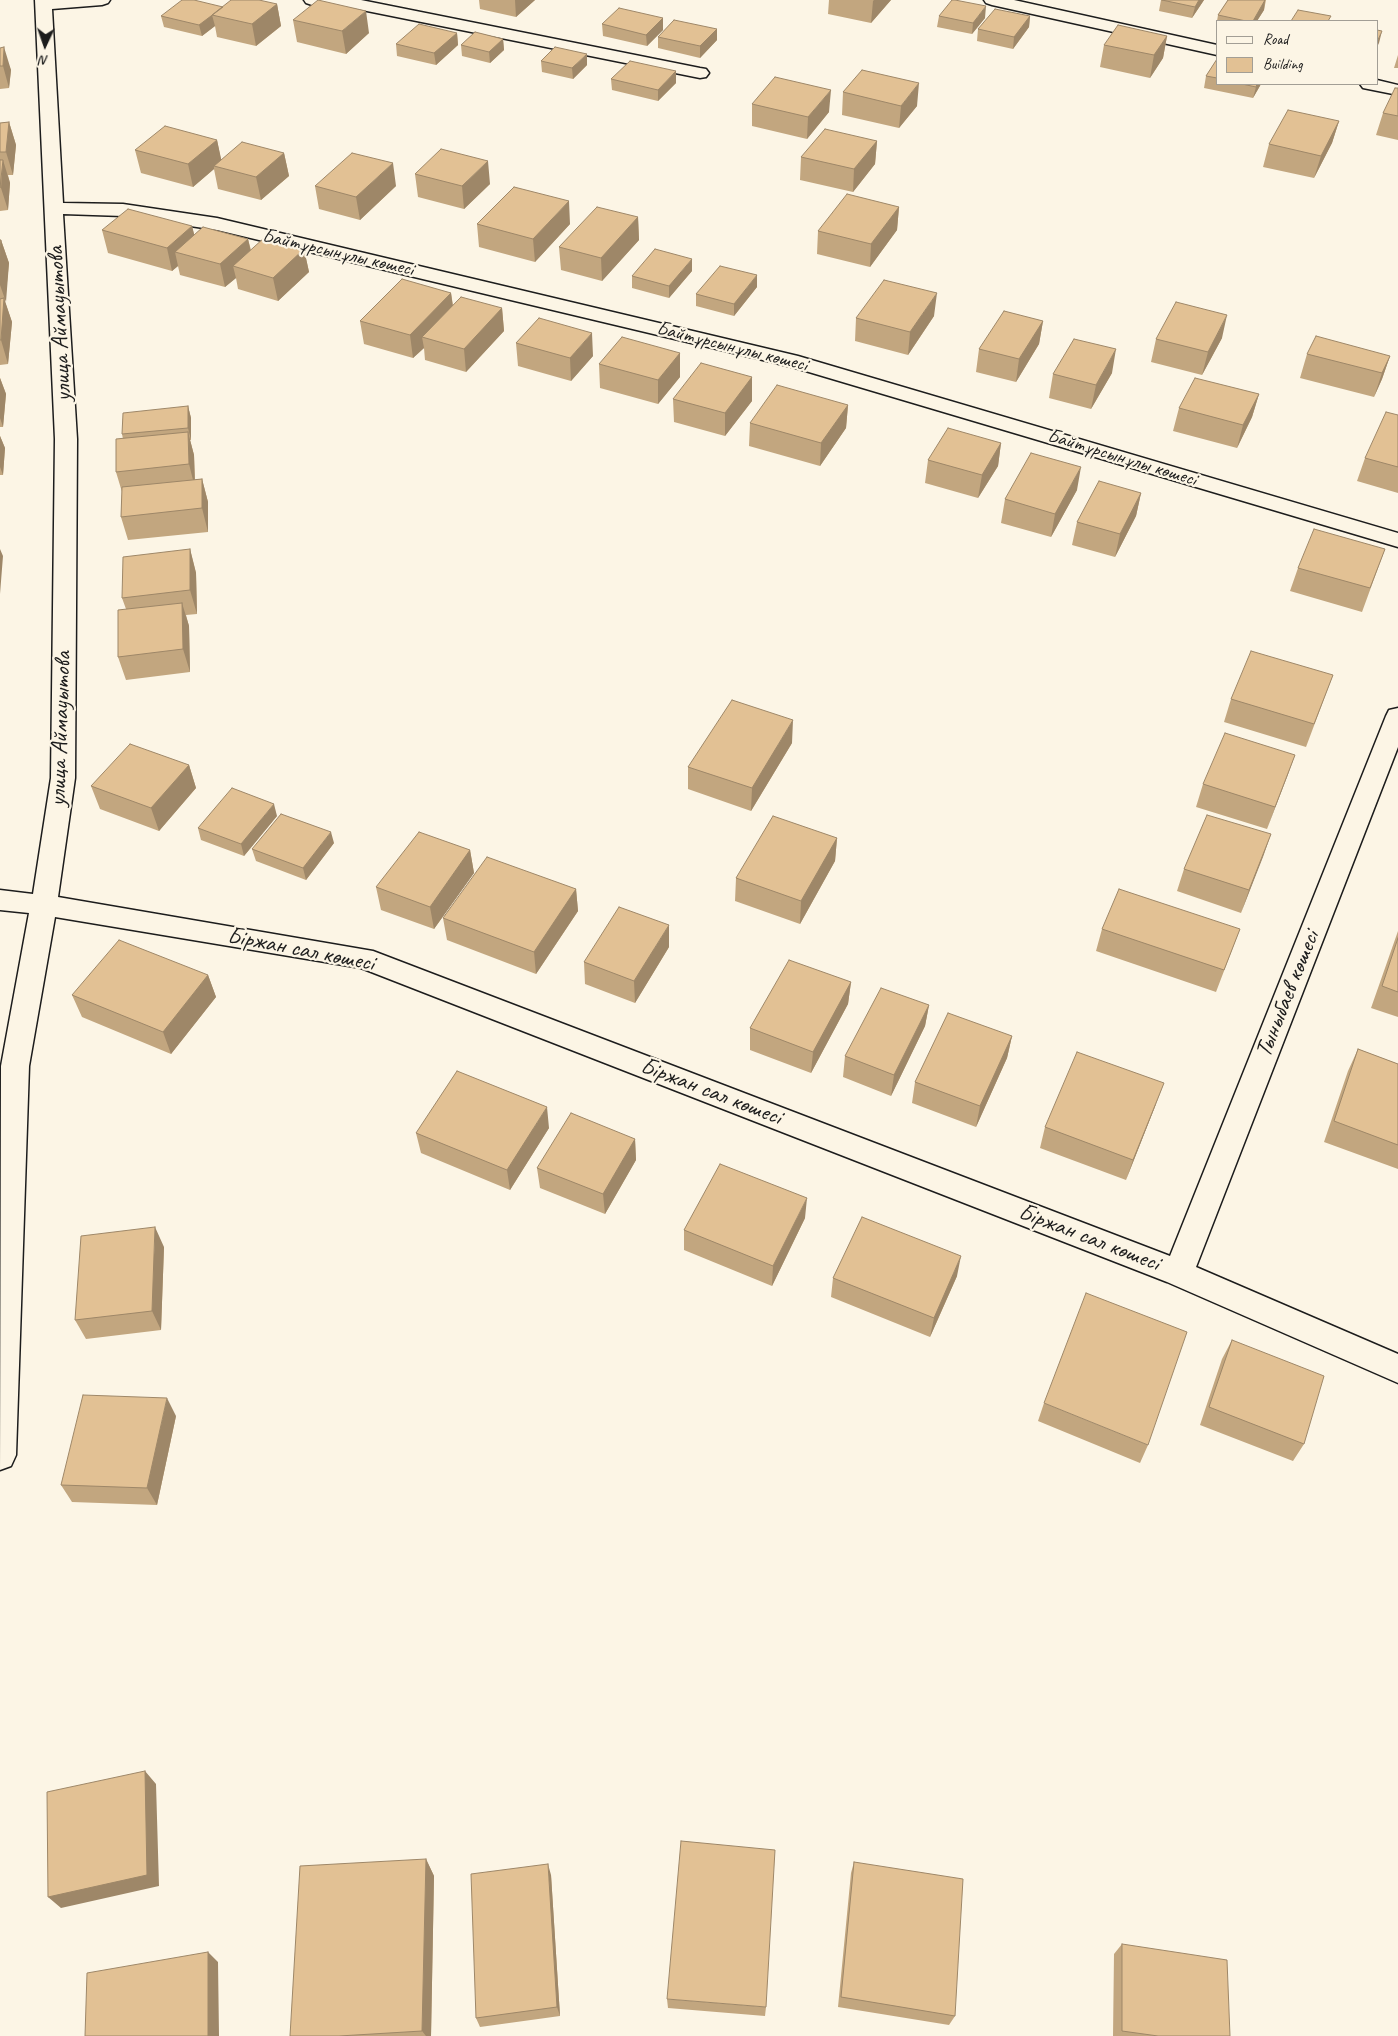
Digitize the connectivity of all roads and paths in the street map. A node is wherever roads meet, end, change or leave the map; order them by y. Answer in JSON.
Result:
{"nodes":[{"id":1,"x":102,"y":0,"type":"edge"},
{"id":2,"x":312,"y":0,"type":"edge"},
{"id":3,"x":992,"y":0,"type":"edge"},
{"id":4,"x":44,"y":2,"type":"edge"},
{"id":5,"x":1216,"y":50,"type":"edge"},
{"id":6,"x":700,"y":73,"type":"dead end"},
{"id":7,"x":1373,"y":85,"type":"edge"},
{"id":8,"x":1398,"y":90,"type":"edge"},
{"id":9,"x":54,"y":208,"type":"junction"},
{"id":10,"x":1398,"y":540,"type":"edge"},
{"id":11,"x":1398,"y":716,"type":"edge"},
{"id":12,"x":0,"y":900,"type":"edge"},
{"id":13,"x":44,"y":905,"type":"junction"},
{"id":14,"x":1178,"y":1273,"type":"junction"},
{"id":15,"x":1398,"y":1369,"type":"edge"},
{"id":16,"x":0,"y":1455,"type":"edge"}],
"edges":[{"from":1,"to":4,"type":"street"},
{"from":2,"to":6,"type":"street"},
{"from":3,"to":5,"type":"street"},
{"from":4,"to":9,"type":"street","name":"улица Аймауытова"},
{"from":7,"to":8,"type":"street"},
{"from":9,"to":10,"type":"street","name":"Байтұрсынұлы көшесі"},
{"from":9,"to":13,"type":"street","name":"улица Аймауытова"},
{"from":11,"to":14,"type":"street","name":"Тыныбаев көшесі"},
{"from":12,"to":13,"type":"street","name":"Біржан сал көшесі"},
{"from":13,"to":14,"type":"street","name":"Біржан сал көшесі"},
{"from":13,"to":16,"type":"street","name":"улица Аймауытова"},
{"from":14,"to":15,"type":"street","name":"Біржан сал көшесі"}]}
